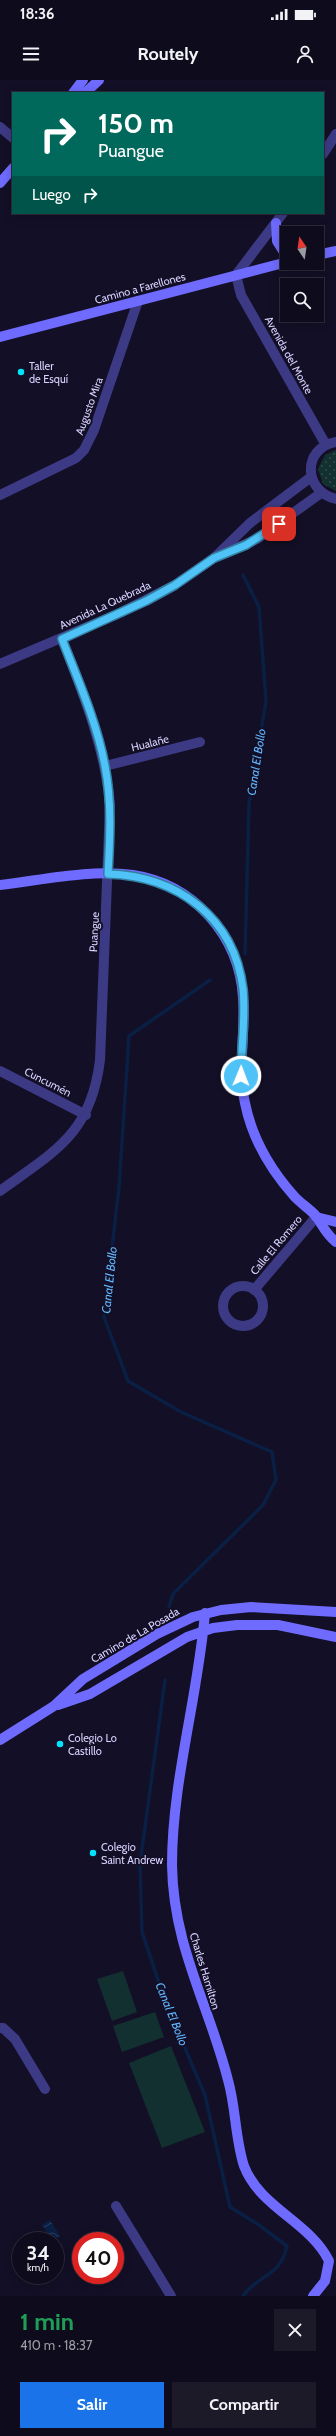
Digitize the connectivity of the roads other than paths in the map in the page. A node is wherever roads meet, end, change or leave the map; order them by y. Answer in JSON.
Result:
{"nodes":[{"id":1,"x":83,"y":80,"type":"edge"},
{"id":2,"x":100,"y":80,"type":"edge"},
{"id":3,"x":74,"y":92,"type":"edge"},
{"id":4,"x":86,"y":92,"type":"edge"},
{"id":5,"x":0,"y":127,"type":"edge"},
{"id":6,"x":336,"y":134,"type":"edge"},
{"id":7,"x":12,"y":137,"type":"edge"},
{"id":8,"x":324,"y":152,"type":"edge"},
{"id":9,"x":12,"y":169,"type":"edge"},
{"id":10,"x":0,"y":183,"type":"edge"},
{"id":11,"x":282,"y":214,"type":"edge"},
{"id":12,"x":276,"y":223,"type":"junction"},
{"id":13,"x":280,"y":246,"type":"edge"},
{"id":14,"x":336,"y":251,"type":"edge"},
{"id":15,"x":324,"y":254,"type":"edge"},
{"id":16,"x":280,"y":264,"type":"edge"},
{"id":17,"x":236,"y":275,"type":"junction"},
{"id":18,"x":138,"y":301,"type":"junction"},
{"id":19,"x":0,"y":337,"type":"edge"},
{"id":20,"x":336,"y":442,"type":"edge"},
{"id":21,"x":326,"y":445,"type":"junction"},
{"id":22,"x":311,"y":477,"type":"junction"},
{"id":23,"x":322,"y":493,"type":"junction"},
{"id":24,"x":0,"y":495,"type":"edge"},
{"id":25,"x":336,"y":500,"type":"edge"},
{"id":26,"x":214,"y":558,"type":"junction"},
{"id":27,"x":62,"y":639,"type":"junction"},
{"id":28,"x":0,"y":664,"type":"edge"},
{"id":29,"x":200,"y":742,"type":"dead end"},
{"id":30,"x":105,"y":766,"type":"junction"},
{"id":31,"x":108,"y":874,"type":"junction"},
{"id":32,"x":0,"y":885,"type":"edge"},
{"id":33,"x":0,"y":1071,"type":"edge"},
{"id":34,"x":86,"y":1115,"type":"junction"},
{"id":35,"x":0,"y":1191,"type":"edge"},
{"id":36,"x":316,"y":1216,"type":"junction"},
{"id":37,"x":336,"y":1222,"type":"edge"},
{"id":38,"x":336,"y":1242,"type":"edge"},
{"id":39,"x":254,"y":1290,"type":"dead end"},
{"id":40,"x":336,"y":1612,"type":"edge"},
{"id":41,"x":205,"y":1613,"type":"junction"},
{"id":42,"x":204,"y":1631,"type":"junction"},
{"id":43,"x":336,"y":1637,"type":"edge"},
{"id":44,"x":54,"y":1706,"type":"junction"},
{"id":45,"x":0,"y":1740,"type":"edge"},
{"id":46,"x":0,"y":2028,"type":"edge"},
{"id":47,"x":46,"y":2089,"type":"dead end"},
{"id":48,"x":116,"y":2206,"type":"dead end"},
{"id":49,"x":171,"y":2296,"type":"edge"},
{"id":50,"x":313,"y":2296,"type":"edge"}],
"edges":[{"from":1,"to":3,"type":"street"},
{"from":2,"to":4,"type":"street"},
{"from":5,"to":7,"type":"street"},
{"from":6,"to":8,"type":"street"},
{"from":9,"to":10,"type":"street"},
{"from":11,"to":12,"type":"street"},
{"from":12,"to":13,"type":"street"},
{"from":12,"to":17,"type":"street"},
{"from":14,"to":15,"type":"street"},
{"from":16,"to":17,"type":"street","name":"Camino a Farellones"},
{"from":17,"to":18,"type":"street","name":"Camino a Farellones"},
{"from":17,"to":21,"type":"street","name":"Avenida del Monte"},
{"from":18,"to":19,"type":"street","name":"Camino a Farellones"},
{"from":18,"to":24,"type":"street","name":"Augusto Mira"},
{"from":20,"to":21,"type":"street"},
{"from":21,"to":22,"type":"street"},
{"from":22,"to":23,"type":"street"},
{"from":22,"to":26,"type":"street","name":"Avenida La Quebrada"},
{"from":23,"to":25,"type":"street"},
{"from":23,"to":26,"type":"street","name":"Avenida La Quebrada"},
{"from":26,"to":27,"type":"street","name":"Avenida La Quebrada"},
{"from":27,"to":28,"type":"street","name":"Avenida La Quebrada"},
{"from":27,"to":30,"type":"street","name":"Puangue"},
{"from":29,"to":30,"type":"street","name":"Hualañe"},
{"from":30,"to":31,"type":"street","name":"Puangue"},
{"from":31,"to":32,"type":"street"},
{"from":31,"to":34,"type":"street","name":"Puangue"},
{"from":31,"to":36,"type":"street"},
{"from":33,"to":34,"type":"street","name":"Cuncumén"},
{"from":34,"to":35,"type":"street","name":"Puangue"},
{"from":36,"to":37,"type":"street"},
{"from":36,"to":38,"type":"street"},
{"from":36,"to":39,"type":"street","name":"Calle El Romero"},
{"from":40,"to":41,"type":"street","name":"Camino de La Posada"},
{"from":41,"to":42,"type":"street","name":"Charles Hamilton"},
{"from":41,"to":44,"type":"street","name":"Camino de La Posada"},
{"from":42,"to":43,"type":"street","name":"Camino de La Posada"},
{"from":42,"to":44,"type":"street","name":"Camino de La Posada"},
{"from":42,"to":50,"type":"street","name":"Charles Hamilton"},
{"from":44,"to":45,"type":"street","name":"Camino de La Posada"},
{"from":46,"to":47,"type":"street"},
{"from":48,"to":49,"type":"street"}]}
